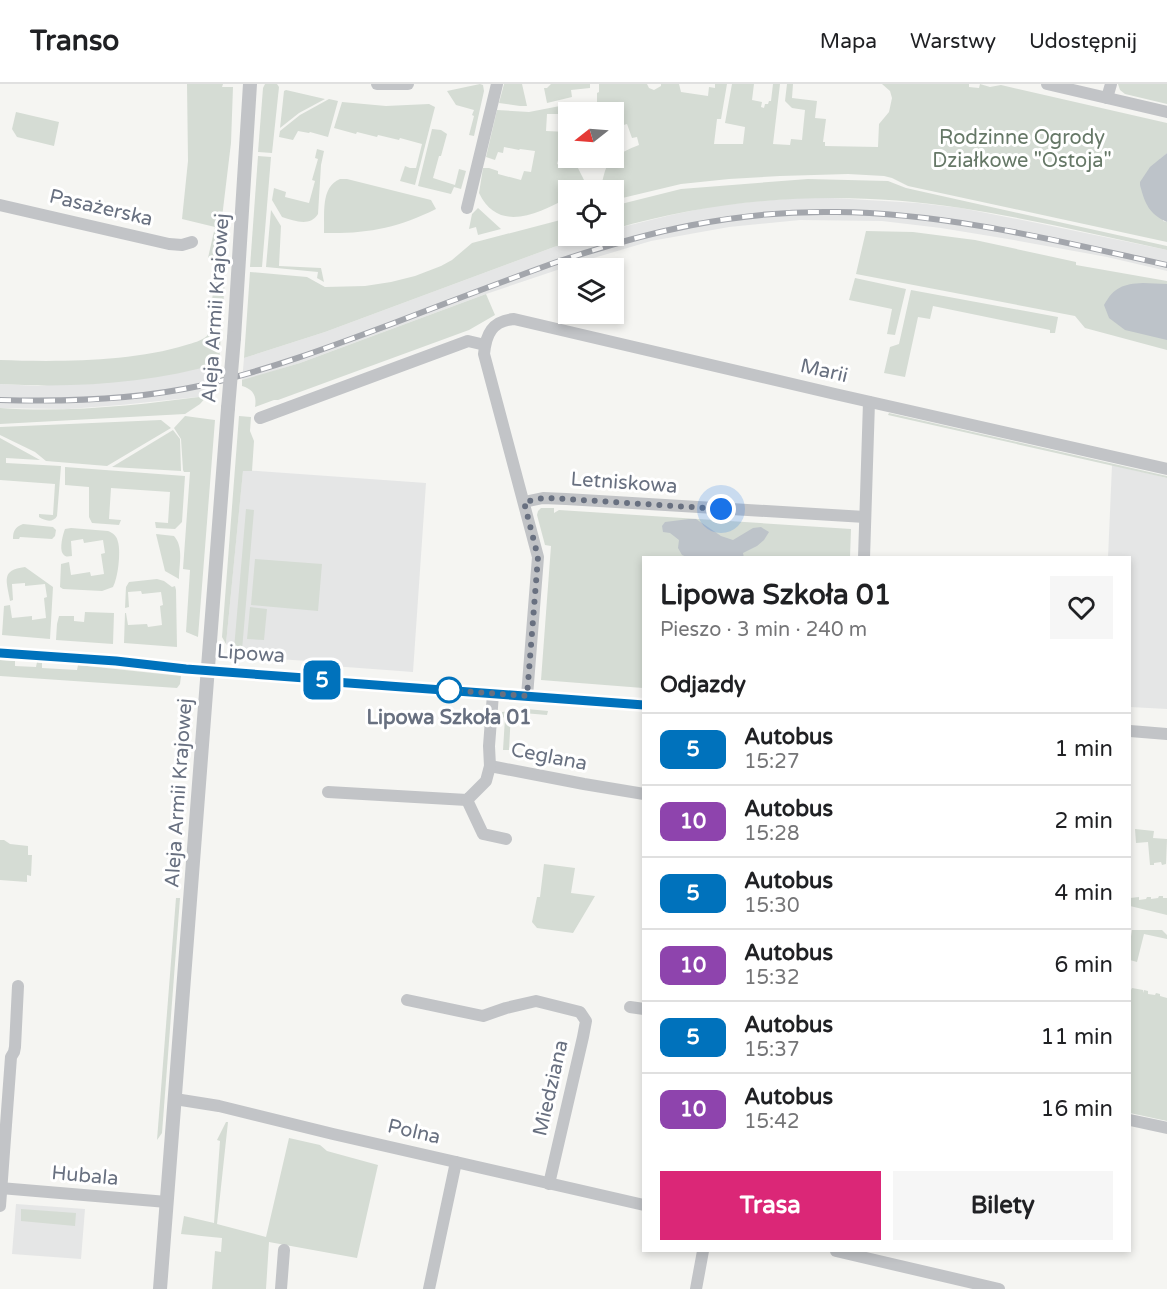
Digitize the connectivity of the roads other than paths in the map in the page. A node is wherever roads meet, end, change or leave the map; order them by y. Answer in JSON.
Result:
{"nodes":[{"id":1,"x":250,"y":84,"type":"edge"},
{"id":2,"x":377,"y":84,"type":"edge"},
{"id":3,"x":408,"y":84,"type":"edge"},
{"id":4,"x":497,"y":84,"type":"edge"},
{"id":5,"x":1047,"y":84,"type":"edge"},
{"id":6,"x":1111,"y":84,"type":"edge"},
{"id":7,"x":1107,"y":98,"type":"junction"},
{"id":8,"x":1167,"y":112,"type":"edge"},
{"id":9,"x":0,"y":205,"type":"edge"},
{"id":10,"x":467,"y":208,"type":"dead end"},
{"id":11,"x":192,"y":242,"type":"dead end"},
{"id":12,"x":485,"y":345,"type":"junction"},
{"id":13,"x":869,"y":402,"type":"junction"},
{"id":14,"x":260,"y":418,"type":"dead end"},
{"id":15,"x":1167,"y":469,"type":"edge"},
{"id":16,"x":524,"y":502,"type":"junction"},
{"id":17,"x":865,"y":517,"type":"junction"},
{"id":18,"x":864,"y":556,"type":"edge"},
{"id":19,"x":0,"y":653,"type":"edge"},
{"id":20,"x":207,"y":670,"type":"junction"},
{"id":21,"x":493,"y":694,"type":"junction"},
{"id":22,"x":527,"y":696,"type":"junction"},
{"id":23,"x":642,"y":705,"type":"edge"},
{"id":24,"x":1131,"y":731,"type":"edge"},
{"id":25,"x":1167,"y":734,"type":"edge"},
{"id":26,"x":490,"y":766,"type":"junction"},
{"id":27,"x":328,"y":792,"type":"dead end"},
{"id":28,"x":642,"y":794,"type":"edge"},
{"id":29,"x":467,"y":800,"type":"junction"},
{"id":30,"x":506,"y":838,"type":"dead end"},
{"id":31,"x":18,"y":986,"type":"dead end"},
{"id":32,"x":407,"y":1000,"type":"dead end"},
{"id":33,"x":630,"y":1007,"type":"dead end"},
{"id":34,"x":642,"y":1009,"type":"edge"},
{"id":35,"x":175,"y":1099,"type":"junction"},
{"id":36,"x":1131,"y":1120,"type":"edge"},
{"id":37,"x":1167,"y":1128,"type":"edge"},
{"id":38,"x":456,"y":1162,"type":"junction"},
{"id":39,"x":549,"y":1184,"type":"junction"},
{"id":40,"x":1,"y":1189,"type":"edge"},
{"id":41,"x":167,"y":1202,"type":"junction"},
{"id":42,"x":642,"y":1205,"type":"edge"},
{"id":43,"x":0,"y":1206,"type":"edge"},
{"id":44,"x":284,"y":1250,"type":"dead end"},
{"id":45,"x":703,"y":1252,"type":"edge"},
{"id":46,"x":840,"y":1252,"type":"edge"},
{"id":47,"x":160,"y":1289,"type":"edge"},
{"id":48,"x":282,"y":1289,"type":"edge"},
{"id":49,"x":430,"y":1289,"type":"edge"},
{"id":50,"x":696,"y":1289,"type":"edge"},
{"id":51,"x":999,"y":1289,"type":"edge"}],
"edges":[{"from":1,"to":20,"type":"street","name":"Aleja Armii Krajowej","bridge":true},
{"from":2,"to":3,"type":"street"},
{"from":4,"to":10,"type":"street"},
{"from":5,"to":7,"type":"street"},
{"from":6,"to":7,"type":"street"},
{"from":7,"to":8,"type":"street"},
{"from":9,"to":11,"type":"street","name":"Pasażerska"},
{"from":12,"to":13,"type":"street","name":"Marii"},
{"from":12,"to":14,"type":"street"},
{"from":12,"to":16,"type":"street"},
{"from":13,"to":15,"type":"street","name":"Marii"},
{"from":13,"to":17,"type":"street"},
{"from":16,"to":17,"type":"street","name":"Letniskowa"},
{"from":16,"to":22,"type":"street"},
{"from":17,"to":18,"type":"street"},
{"from":19,"to":20,"type":"street","name":"Lipowa"},
{"from":20,"to":21,"type":"street","name":"Lipowa"},
{"from":20,"to":35,"type":"street","name":"Aleja Armii Krajowej"},
{"from":21,"to":22,"type":"street","name":"Lipowa"},
{"from":21,"to":26,"type":"street"},
{"from":22,"to":23,"type":"street","name":"Lipowa"},
{"from":24,"to":25,"type":"street"},
{"from":26,"to":28,"type":"street","name":"Ceglana"},
{"from":26,"to":29,"type":"street","name":"Ceglana"},
{"from":27,"to":29,"type":"street"},
{"from":29,"to":30,"type":"street"},
{"from":31,"to":40,"type":"street"},
{"from":32,"to":39,"type":"street","name":"Miedziana"},
{"from":33,"to":34,"type":"street"},
{"from":35,"to":38,"type":"street","name":"Polna"},
{"from":35,"to":41,"type":"street","name":"Aleja Armii Krajowej"},
{"from":36,"to":37,"type":"street"},
{"from":38,"to":39,"type":"street","name":"Polna"},
{"from":38,"to":49,"type":"street"},
{"from":39,"to":42,"type":"street","name":"Polna"},
{"from":40,"to":41,"type":"street","name":"Hubala"},
{"from":40,"to":43,"type":"street"},
{"from":41,"to":47,"type":"street","name":"Aleja Armii Krajowej"},
{"from":44,"to":48,"type":"street"},
{"from":45,"to":50,"type":"street"},
{"from":46,"to":51,"type":"street"}]}
